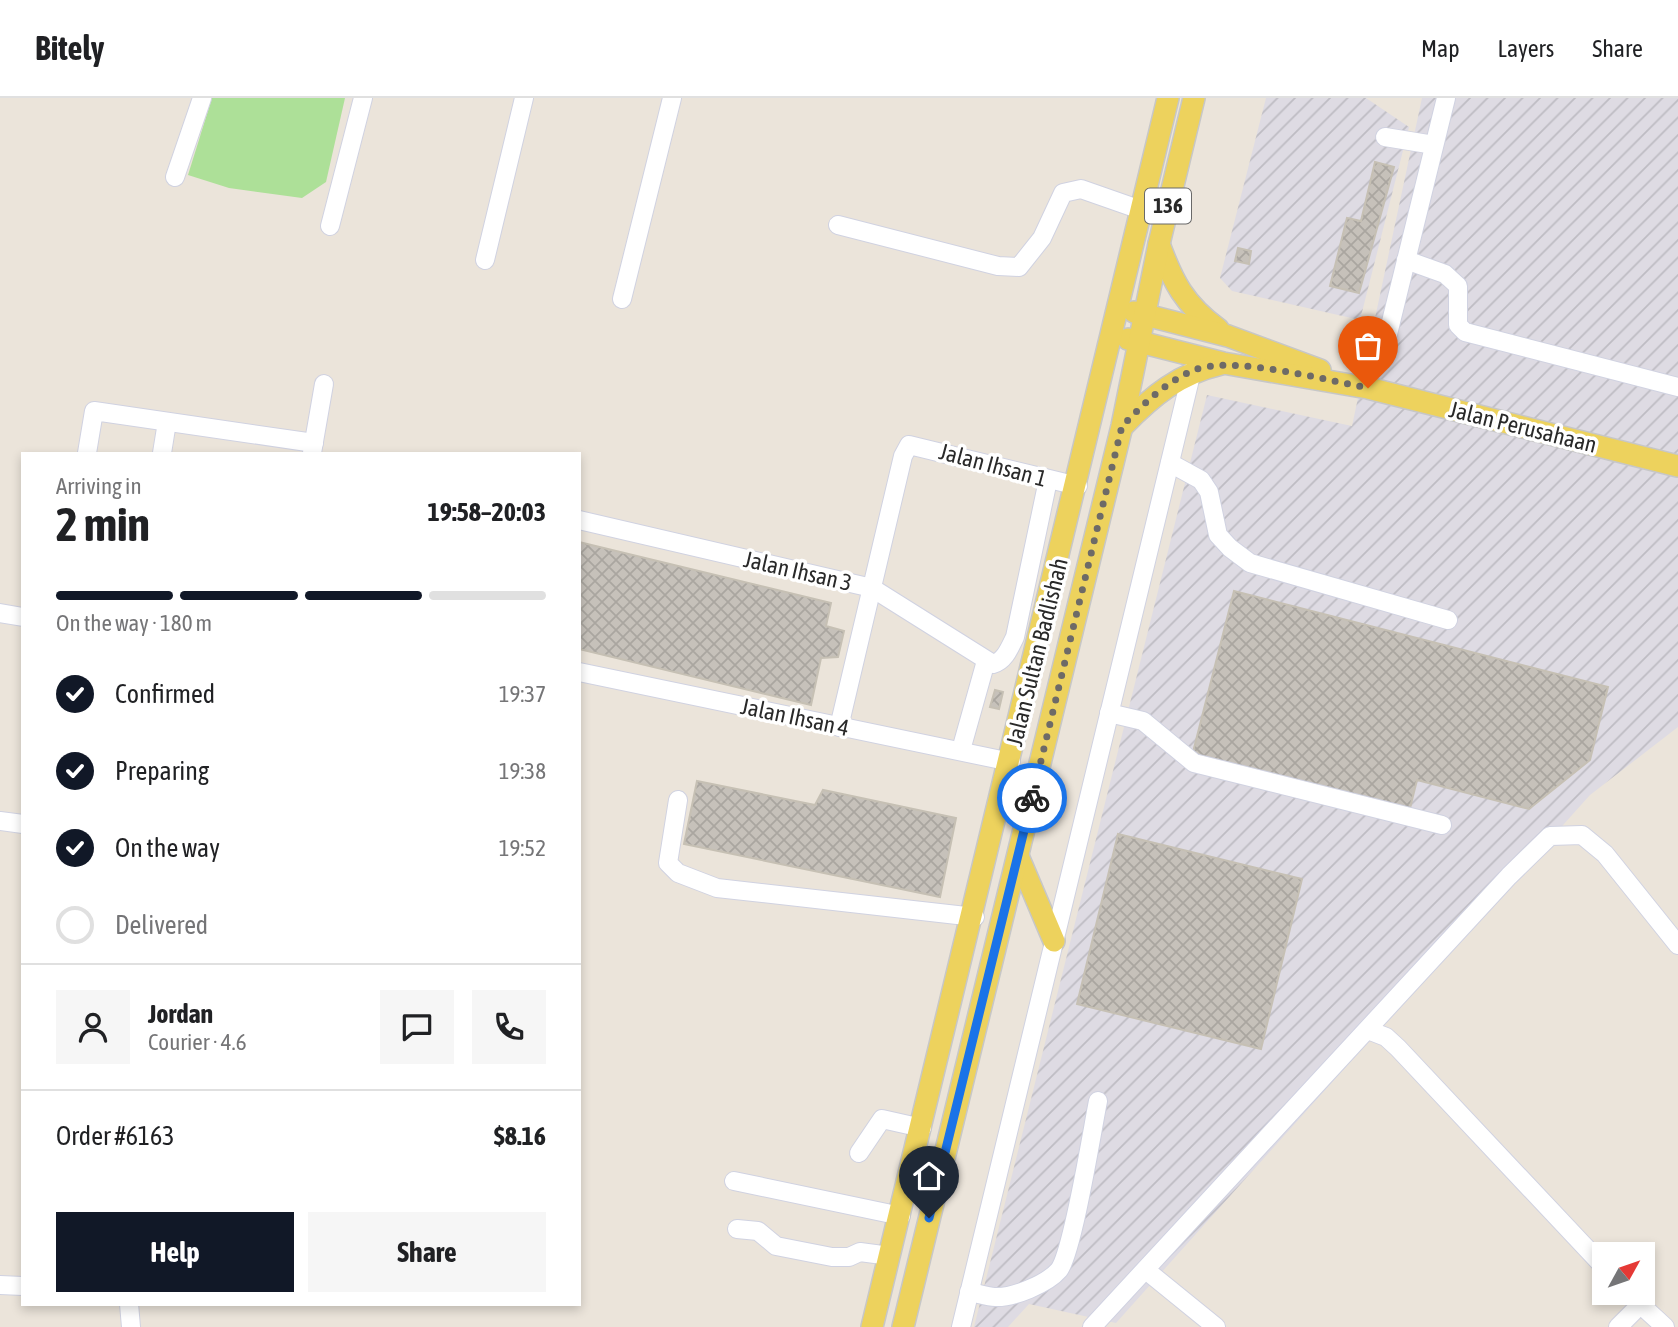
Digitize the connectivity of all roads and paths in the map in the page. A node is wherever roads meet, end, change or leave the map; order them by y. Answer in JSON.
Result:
{"nodes":[{"id":1,"x":202,"y":98,"type":"edge"},
{"id":2,"x":363,"y":98,"type":"edge"},
{"id":3,"x":524,"y":98,"type":"edge"},
{"id":4,"x":672,"y":98,"type":"edge"},
{"id":5,"x":1168,"y":98,"type":"edge"},
{"id":6,"x":1194,"y":98,"type":"edge"},
{"id":7,"x":1446,"y":98,"type":"edge"},
{"id":8,"x":1385,"y":137,"type":"dead end"},
{"id":9,"x":1434,"y":145,"type":"junction"},
{"id":10,"x":175,"y":177,"type":"dead end"},
{"id":11,"x":1142,"y":210,"type":"junction"},
{"id":12,"x":838,"y":225,"type":"dead end"},
{"id":13,"x":330,"y":226,"type":"dead end"},
{"id":14,"x":1159,"y":244,"type":"junction"},
{"id":15,"x":485,"y":260,"type":"dead end"},
{"id":16,"x":1406,"y":260,"type":"junction"},
{"id":17,"x":622,"y":299,"type":"dead end"},
{"id":18,"x":1118,"y":307,"type":"junction"},
{"id":19,"x":1145,"y":316,"type":"junction"},
{"id":20,"x":1112,"y":334,"type":"junction"},
{"id":21,"x":1388,"y":334,"type":"dead end"},
{"id":22,"x":1228,"y":337,"type":"junction"},
{"id":23,"x":1140,"y":342,"type":"junction"},
{"id":24,"x":1223,"y":363,"type":"junction"},
{"id":25,"x":1192,"y":371,"type":"junction"},
{"id":26,"x":324,"y":384,"type":"dead end"},
{"id":27,"x":1678,"y":387,"type":"edge"},
{"id":28,"x":1368,"y":388,"type":"junction"},
{"id":29,"x":167,"y":422,"type":"junction"},
{"id":30,"x":1122,"y":426,"type":"junction"},
{"id":31,"x":313,"y":448,"type":"edge"},
{"id":32,"x":87,"y":452,"type":"edge"},
{"id":33,"x":162,"y":452,"type":"edge"},
{"id":34,"x":1170,"y":463,"type":"junction"},
{"id":35,"x":1678,"y":466,"type":"edge"},
{"id":36,"x":1048,"y":480,"type":"junction"},
{"id":37,"x":1077,"y":486,"type":"junction"},
{"id":38,"x":581,"y":520,"type":"edge"},
{"id":39,"x":872,"y":588,"type":"junction"},
{"id":40,"x":0,"y":614,"type":"edge"},
{"id":41,"x":21,"y":617,"type":"edge"},
{"id":42,"x":1448,"y":620,"type":"dead end"},
{"id":43,"x":992,"y":662,"type":"junction"},
{"id":44,"x":581,"y":672,"type":"edge"},
{"id":45,"x":1109,"y":713,"type":"junction"},
{"id":46,"x":839,"y":727,"type":"junction"},
{"id":47,"x":961,"y":750,"type":"junction"},
{"id":48,"x":1011,"y":762,"type":"junction"},
{"id":49,"x":678,"y":800,"type":"dead end"},
{"id":50,"x":0,"y":821,"type":"edge"},
{"id":51,"x":21,"y":824,"type":"edge"},
{"id":52,"x":1442,"y":825,"type":"dead end"},
{"id":53,"x":1018,"y":856,"type":"junction"},
{"id":54,"x":975,"y":917,"type":"junction"},
{"id":55,"x":1054,"y":941,"type":"junction"},
{"id":56,"x":1678,"y":945,"type":"edge"},
{"id":57,"x":1368,"y":1030,"type":"junction"},
{"id":58,"x":1098,"y":1101,"type":"dead end"},
{"id":59,"x":922,"y":1128,"type":"junction"},
{"id":60,"x":859,"y":1153,"type":"dead end"},
{"id":61,"x":734,"y":1181,"type":"dead end"},
{"id":62,"x":901,"y":1216,"type":"junction"},
{"id":63,"x":737,"y":1229,"type":"dead end"},
{"id":64,"x":1592,"y":1255,"type":"edge"},
{"id":65,"x":890,"y":1256,"type":"junction"},
{"id":66,"x":1147,"y":1271,"type":"junction"},
{"id":67,"x":0,"y":1285,"type":"edge"},
{"id":68,"x":21,"y":1286,"type":"edge"},
{"id":69,"x":969,"y":1292,"type":"junction"},
{"id":70,"x":129,"y":1306,"type":"edge"},
{"id":71,"x":1630,"y":1306,"type":"edge"},
{"id":72,"x":1642,"y":1306,"type":"edge"},
{"id":73,"x":131,"y":1327,"type":"edge"},
{"id":74,"x":872,"y":1327,"type":"edge"},
{"id":75,"x":903,"y":1327,"type":"edge"},
{"id":76,"x":961,"y":1327,"type":"edge"},
{"id":77,"x":1092,"y":1327,"type":"edge"},
{"id":78,"x":1216,"y":1327,"type":"edge"},
{"id":79,"x":1618,"y":1327,"type":"edge"},
{"id":80,"x":1665,"y":1327,"type":"edge"}],
"edges":[{"from":1,"to":10,"type":"street"},
{"from":2,"to":13,"type":"street"},
{"from":3,"to":15,"type":"street"},
{"from":4,"to":17,"type":"street"},
{"from":5,"to":11,"type":"main road","name":"Jalan Sultan Badlishah","number":"136"},
{"from":6,"to":14,"type":"main road","name":"Jalan Sultan Badlishah","number":"136"},
{"from":7,"to":9,"type":"street"},
{"from":8,"to":9,"type":"street"},
{"from":9,"to":16,"type":"street"},
{"from":11,"to":12,"type":"street"},
{"from":11,"to":18,"type":"main road","name":"Jalan Sultan Badlishah","number":"136"},
{"from":14,"to":19,"type":"main road","name":"Jalan Sultan Badlishah","number":"136"},
{"from":14,"to":22,"type":"main road"},
{"from":16,"to":21,"type":"street"},
{"from":16,"to":27,"type":"street"},
{"from":18,"to":19,"type":"main road","name":"Jalan Perusahaan"},
{"from":18,"to":20,"type":"main road","name":"Jalan Sultan Badlishah","number":"136"},
{"from":19,"to":22,"type":"main road","name":"Jalan Perusahaan"},
{"from":19,"to":23,"type":"main road","name":"Jalan Sultan Badlishah","number":"136"},
{"from":20,"to":23,"type":"main road","name":"Jalan Perusahaan"},
{"from":20,"to":37,"type":"main road","name":"Jalan Sultan Badlishah","number":"136"},
{"from":22,"to":28,"type":"main road","name":"Jalan Perusahaan"},
{"from":23,"to":24,"type":"main road","name":"Jalan Perusahaan"},
{"from":23,"to":30,"type":"main road","name":"Jalan Sultan Badlishah","number":"136"},
{"from":24,"to":25,"type":"main road"},
{"from":24,"to":28,"type":"main road","name":"Jalan Perusahaan"},
{"from":25,"to":30,"type":"main road"},
{"from":25,"to":34,"type":"street"},
{"from":26,"to":31,"type":"street"},
{"from":28,"to":35,"type":"main road","name":"Jalan Perusahaan"},
{"from":29,"to":31,"type":"street"},
{"from":29,"to":32,"type":"street"},
{"from":29,"to":33,"type":"street"},
{"from":30,"to":53,"type":"main road","name":"Jalan Sultan Badlishah","number":"136"},
{"from":34,"to":42,"type":"street"},
{"from":34,"to":45,"type":"street"},
{"from":36,"to":37,"type":"street","name":"Jalan Ihsan 1"},
{"from":36,"to":39,"type":"street","name":"Jalan Ihsan 1"},
{"from":36,"to":43,"type":"street"},
{"from":37,"to":48,"type":"main road","name":"Jalan Sultan Badlishah","number":"136"},
{"from":38,"to":39,"type":"street","name":"Jalan Ihsan 3"},
{"from":39,"to":43,"type":"street","name":"Jalan Ihsan 3"},
{"from":39,"to":46,"type":"street"},
{"from":40,"to":41,"type":"street"},
{"from":43,"to":47,"type":"street"},
{"from":44,"to":46,"type":"street","name":"Jalan Ihsan 4"},
{"from":45,"to":52,"type":"street"},
{"from":45,"to":55,"type":"street"},
{"from":46,"to":47,"type":"street","name":"Jalan Ihsan 4"},
{"from":47,"to":48,"type":"street","name":"Jalan Ihsan 4"},
{"from":48,"to":54,"type":"main road","name":"Jalan Sultan Badlishah","number":"136"},
{"from":49,"to":54,"type":"street"},
{"from":50,"to":51,"type":"street"},
{"from":53,"to":55,"type":"main road"},
{"from":53,"to":75,"type":"main road","name":"Jalan Sultan Badlishah","number":"136"},
{"from":54,"to":59,"type":"main road","name":"Jalan Sultan Badlishah","number":"136"},
{"from":55,"to":69,"type":"street"},
{"from":56,"to":57,"type":"street"},
{"from":57,"to":64,"type":"street"},
{"from":57,"to":66,"type":"street"},
{"from":58,"to":69,"type":"street"},
{"from":59,"to":60,"type":"street"},
{"from":59,"to":62,"type":"main road","name":"Jalan Sultan Badlishah","number":"136"},
{"from":61,"to":62,"type":"street"},
{"from":62,"to":65,"type":"main road","name":"Jalan Sultan Badlishah","number":"136"},
{"from":63,"to":65,"type":"street"},
{"from":65,"to":74,"type":"main road","name":"Jalan Sultan Badlishah","number":"136"},
{"from":66,"to":77,"type":"street"},
{"from":66,"to":78,"type":"street"},
{"from":67,"to":68,"type":"street"},
{"from":69,"to":76,"type":"street"},
{"from":70,"to":73,"type":"street"},
{"from":71,"to":79,"type":"street"},
{"from":72,"to":80,"type":"street"}]}
